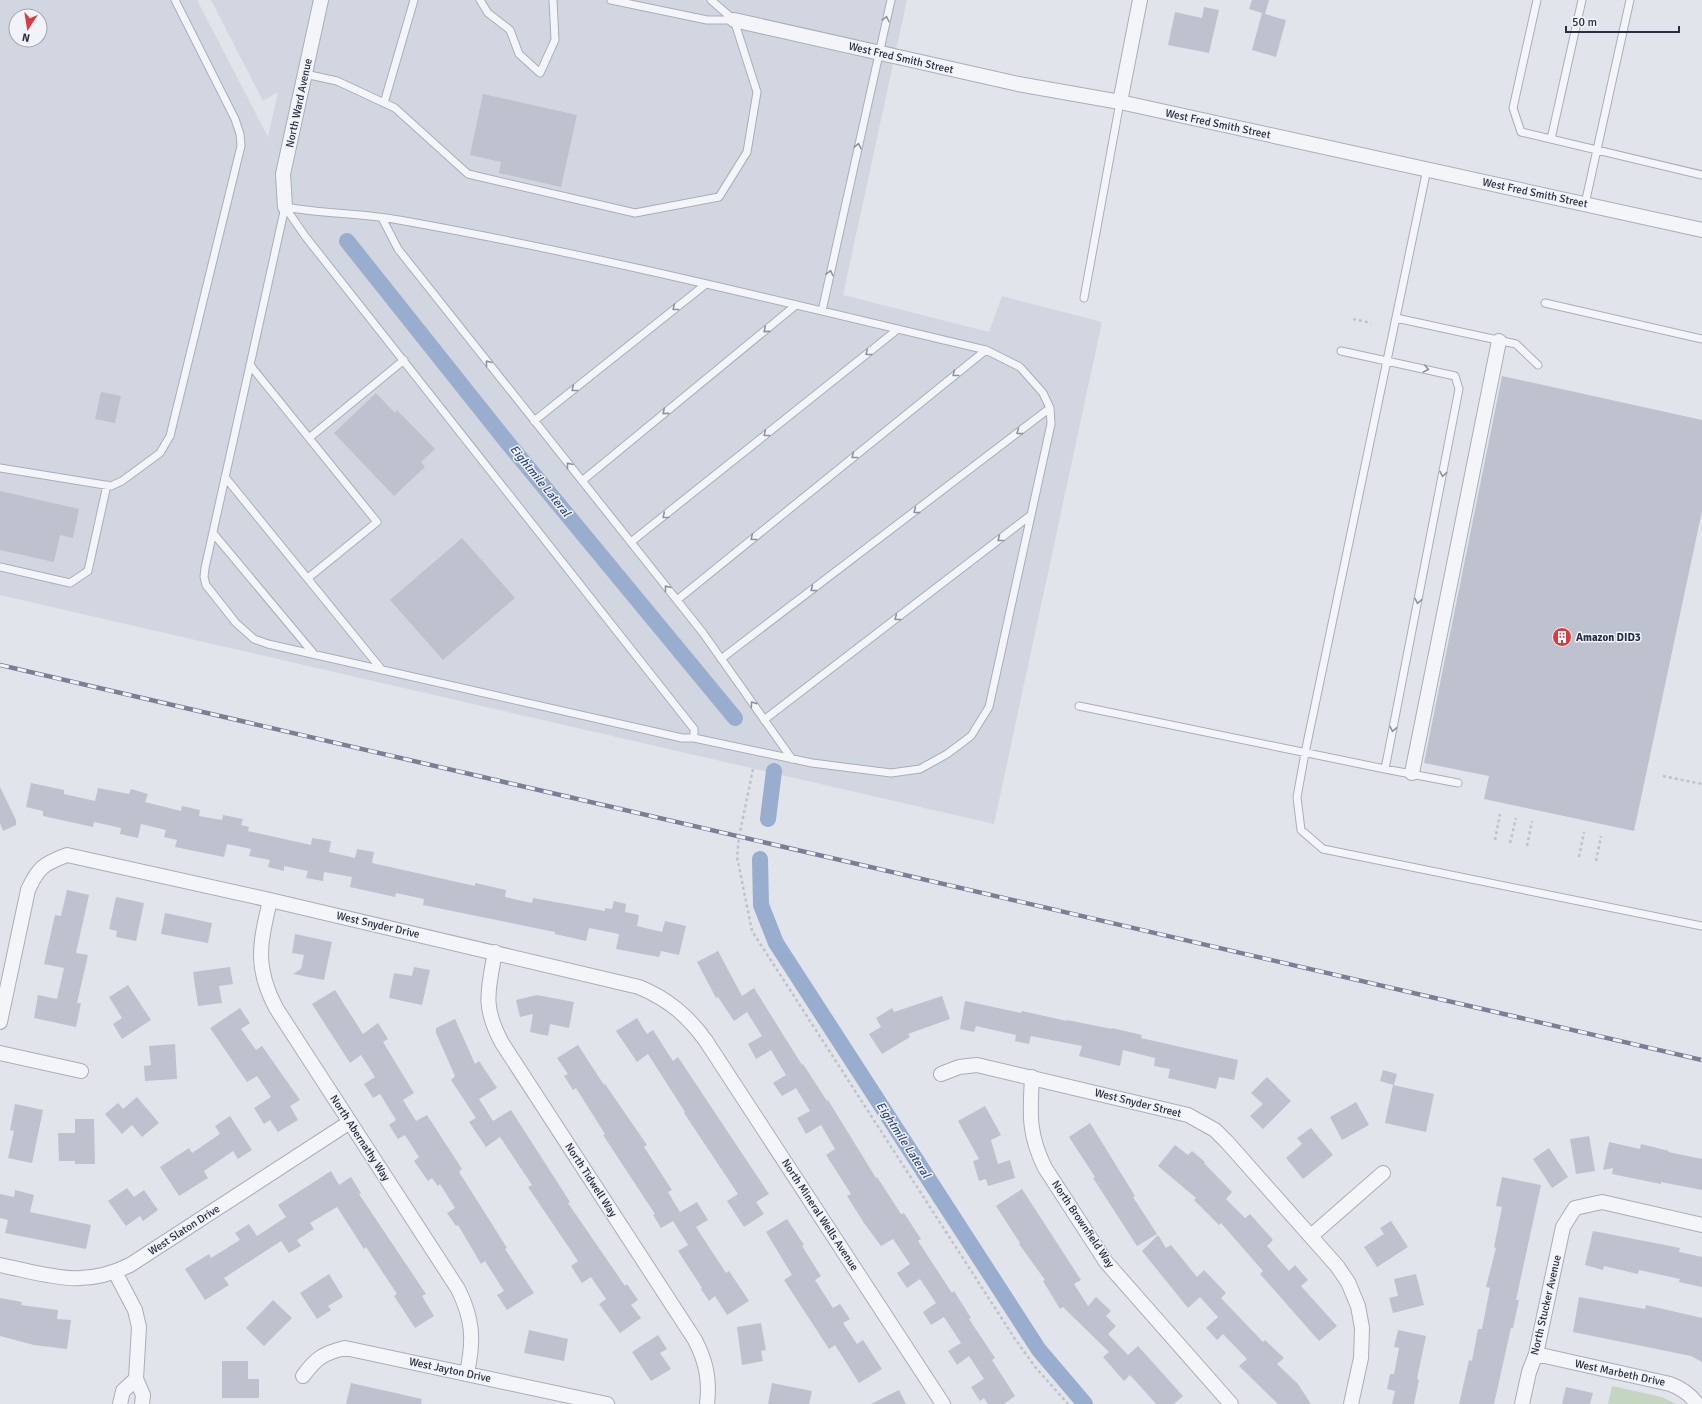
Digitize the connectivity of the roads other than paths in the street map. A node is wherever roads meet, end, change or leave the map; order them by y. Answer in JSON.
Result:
{"nodes":[{"id":1,"x":175,"y":0,"type":"edge"},
{"id":2,"x":321,"y":0,"type":"edge"},
{"id":3,"x":414,"y":0,"type":"edge"},
{"id":4,"x":480,"y":0,"type":"edge"},
{"id":5,"x":553,"y":0,"type":"edge"},
{"id":6,"x":611,"y":0,"type":"edge"},
{"id":7,"x":711,"y":0,"type":"edge"},
{"id":8,"x":891,"y":0,"type":"edge"},
{"id":9,"x":1140,"y":0,"type":"edge"},
{"id":10,"x":1537,"y":0,"type":"edge"},
{"id":11,"x":1582,"y":0,"type":"edge"},
{"id":12,"x":1630,"y":0,"type":"edge"},
{"id":13,"x":734,"y":20,"type":"junction"},
{"id":14,"x":878,"y":53,"type":"junction"},
{"id":15,"x":305,"y":74,"type":"junction"},
{"id":16,"x":1120,"y":102,"type":"junction"},
{"id":17,"x":384,"y":103,"type":"junction"},
{"id":18,"x":1551,"y":139,"type":"junction"},
{"id":19,"x":1597,"y":150,"type":"junction"},
{"id":20,"x":1427,"y":169,"type":"junction"},
{"id":21,"x":1702,"y":175,"type":"edge"},
{"id":22,"x":1585,"y":204,"type":"junction"},
{"id":23,"x":285,"y":206,"type":"junction"},
{"id":24,"x":382,"y":218,"type":"junction"},
{"id":25,"x":1702,"y":230,"type":"edge"},
{"id":26,"x":706,"y":284,"type":"junction"},
{"id":27,"x":1084,"y":298,"type":"dead end"},
{"id":28,"x":1545,"y":303,"type":"dead end"},
{"id":29,"x":796,"y":305,"type":"junction"},
{"id":30,"x":822,"y":311,"type":"junction"},
{"id":31,"x":1396,"y":318,"type":"junction"},
{"id":32,"x":898,"y":329,"type":"junction"},
{"id":33,"x":1702,"y":339,"type":"edge"},
{"id":34,"x":1499,"y":341,"type":"junction"},
{"id":35,"x":986,"y":350,"type":"junction"},
{"id":36,"x":1341,"y":352,"type":"dead end"},
{"id":37,"x":404,"y":360,"type":"junction"},
{"id":38,"x":1388,"y":361,"type":"junction"},
{"id":39,"x":250,"y":365,"type":"junction"},
{"id":40,"x":1538,"y":365,"type":"dead end"},
{"id":41,"x":1050,"y":408,"type":"junction"},
{"id":42,"x":534,"y":421,"type":"junction"},
{"id":43,"x":309,"y":438,"type":"junction"},
{"id":44,"x":0,"y":468,"type":"edge"},
{"id":45,"x":226,"y":477,"type":"junction"},
{"id":46,"x":582,"y":481,"type":"junction"},
{"id":47,"x":107,"y":486,"type":"junction"},
{"id":48,"x":1031,"y":515,"type":"junction"},
{"id":49,"x":213,"y":533,"type":"junction"},
{"id":50,"x":631,"y":542,"type":"junction"},
{"id":51,"x":0,"y":568,"type":"edge"},
{"id":52,"x":308,"y":578,"type":"junction"},
{"id":53,"x":677,"y":600,"type":"junction"},
{"id":54,"x":314,"y":654,"type":"junction"},
{"id":55,"x":721,"y":659,"type":"junction"},
{"id":56,"x":382,"y":670,"type":"junction"},
{"id":57,"x":1079,"y":706,"type":"dead end"},
{"id":58,"x":764,"y":720,"type":"junction"},
{"id":59,"x":694,"y":738,"type":"junction"},
{"id":60,"x":1305,"y":752,"type":"junction"},
{"id":61,"x":792,"y":759,"type":"junction"},
{"id":62,"x":1385,"y":769,"type":"junction"},
{"id":63,"x":1412,"y":774,"type":"junction"},
{"id":64,"x":1458,"y":782,"type":"dead end"},
{"id":65,"x":270,"y":900,"type":"junction"},
{"id":66,"x":1702,"y":926,"type":"edge"},
{"id":67,"x":496,"y":952,"type":"junction"},
{"id":68,"x":0,"y":1022,"type":"edge"},
{"id":69,"x":696,"y":1026,"type":"joint"},
{"id":70,"x":0,"y":1053,"type":"edge"},
{"id":71,"x":81,"y":1071,"type":"dead end"},
{"id":72,"x":941,"y":1074,"type":"dead end"},
{"id":73,"x":1032,"y":1077,"type":"junction"},
{"id":74,"x":350,"y":1122,"type":"junction"},
{"id":75,"x":1383,"y":1173,"type":"dead end"},
{"id":76,"x":1702,"y":1225,"type":"edge"},
{"id":77,"x":1311,"y":1236,"type":"junction"},
{"id":78,"x":0,"y":1265,"type":"edge"},
{"id":79,"x":115,"y":1272,"type":"junction"},
{"id":80,"x":1536,"y":1354,"type":"junction"},
{"id":81,"x":467,"y":1373,"type":"junction"},
{"id":82,"x":303,"y":1376,"type":"dead end"},
{"id":83,"x":136,"y":1379,"type":"junction"},
{"id":84,"x":120,"y":1404,"type":"edge"},
{"id":85,"x":142,"y":1404,"type":"edge"},
{"id":86,"x":607,"y":1404,"type":"edge"},
{"id":87,"x":707,"y":1404,"type":"edge"},
{"id":88,"x":943,"y":1404,"type":"edge"},
{"id":89,"x":1231,"y":1404,"type":"edge"},
{"id":90,"x":1351,"y":1404,"type":"edge"},
{"id":91,"x":1522,"y":1404,"type":"edge"},
{"id":92,"x":1697,"y":1404,"type":"edge"}],
"edges":[{"from":1,"to":47,"type":"lane"},
{"from":2,"to":15,"type":"street","name":"North Ward Avenue"},
{"from":3,"to":17,"type":"lane"},
{"from":4,"to":5,"type":"lane"},
{"from":6,"to":13,"type":"lane"},
{"from":7,"to":13,"type":"lane"},
{"from":14,"to":8,"type":"lane","one_way":true},
{"from":9,"to":16,"type":"street"},
{"from":10,"to":18,"type":"lane"},
{"from":11,"to":18,"type":"lane"},
{"from":12,"to":19,"type":"lane"},
{"from":13,"to":14,"type":"street","name":"West Fred Smith Street"},
{"from":13,"to":17,"type":"lane"},
{"from":14,"to":16,"type":"street","name":"West Fred Smith Street"},
{"from":30,"to":14,"type":"lane","one_way":true},
{"from":15,"to":17,"type":"lane"},
{"from":15,"to":23,"type":"street","name":"North Ward Avenue"},
{"from":16,"to":20,"type":"street","name":"West Fred Smith Street"},
{"from":16,"to":27,"type":"lane"},
{"from":18,"to":19,"type":"lane"},
{"from":19,"to":21,"type":"lane"},
{"from":19,"to":22,"type":"lane"},
{"from":20,"to":22,"type":"street","name":"West Fred Smith Street"},
{"from":20,"to":31,"type":"lane"},
{"from":22,"to":25,"type":"street","name":"West Fred Smith Street"},
{"from":23,"to":24,"type":"lane"},
{"from":23,"to":37,"type":"lane"},
{"from":23,"to":39,"type":"lane"},
{"from":24,"to":26,"type":"lane"},
{"from":42,"to":24,"type":"lane","one_way":true},
{"from":26,"to":29,"type":"lane"},
{"from":26,"to":42,"type":"lane","one_way":true},
{"from":28,"to":33,"type":"lane"},
{"from":29,"to":30,"type":"lane"},
{"from":29,"to":46,"type":"lane","one_way":true},
{"from":30,"to":32,"type":"lane"},
{"from":31,"to":34,"type":"lane"},
{"from":31,"to":38,"type":"lane"},
{"from":32,"to":35,"type":"lane"},
{"from":32,"to":50,"type":"lane","one_way":true},
{"from":34,"to":40,"type":"lane"},
{"from":34,"to":63,"type":"street"},
{"from":35,"to":41,"type":"lane"},
{"from":35,"to":53,"type":"lane","one_way":true},
{"from":36,"to":38,"type":"lane"},
{"from":37,"to":43,"type":"lane"},
{"from":37,"to":59,"type":"lane"},
{"from":38,"to":60,"type":"lane"},
{"from":38,"to":62,"type":"lane","one_way":true},
{"from":39,"to":43,"type":"lane"},
{"from":39,"to":45,"type":"lane"},
{"from":41,"to":48,"type":"lane"},
{"from":41,"to":55,"type":"lane","one_way":true},
{"from":46,"to":42,"type":"lane","one_way":true},
{"from":43,"to":52,"type":"lane"},
{"from":44,"to":47,"type":"lane"},
{"from":45,"to":49,"type":"lane"},
{"from":45,"to":52,"type":"lane"},
{"from":46,"to":50,"type":"lane"},
{"from":47,"to":51,"type":"lane"},
{"from":48,"to":58,"type":"lane","one_way":true},
{"from":48,"to":61,"type":"lane"},
{"from":49,"to":54,"type":"lane"},
{"from":49,"to":54,"type":"lane"},
{"from":53,"to":50,"type":"lane","one_way":true},
{"from":52,"to":56,"type":"lane"},
{"from":53,"to":55,"type":"lane"},
{"from":54,"to":56,"type":"lane"},
{"from":58,"to":55,"type":"lane","one_way":true},
{"from":56,"to":59,"type":"lane"},
{"from":57,"to":60,"type":"lane"},
{"from":58,"to":61,"type":"lane"},
{"from":59,"to":61,"type":"lane"},
{"from":60,"to":62,"type":"lane"},
{"from":60,"to":66,"type":"lane"},
{"from":62,"to":63,"type":"lane"},
{"from":63,"to":64,"type":"lane"},
{"from":65,"to":67,"type":"street","name":"West Snyder Drive"},
{"from":65,"to":68,"type":"street","name":"West Snyder Drive"},
{"from":65,"to":74,"type":"street","name":"North Abernathy Way"},
{"from":67,"to":69,"type":"street","name":"West Snyder Drive"},
{"from":67,"to":87,"type":"street","name":"North Tidwell Way"},
{"from":69,"to":88,"type":"street","name":"North Mineral Wells Avenue"},
{"from":70,"to":71,"type":"street"},
{"from":72,"to":73,"type":"street","name":"West Snyder Street"},
{"from":73,"to":77,"type":"street","name":"West Snyder Street"},
{"from":73,"to":89,"type":"street","name":"North Brownfield Way"},
{"from":74,"to":79,"type":"street","name":"West Slaton Drive"},
{"from":74,"to":81,"type":"street","name":"North Abernathy Way"},
{"from":75,"to":77,"type":"street"},
{"from":76,"to":80,"type":"street","name":"North Stucker Avenue"},
{"from":77,"to":90,"type":"street","name":"West Snyder Street"},
{"from":78,"to":79,"type":"street","name":"West Slaton Drive"},
{"from":79,"to":83,"type":"street"},
{"from":80,"to":91,"type":"street","name":"North Stucker Avenue"},
{"from":80,"to":92,"type":"street","name":"West Marbeth Drive"},
{"from":81,"to":82,"type":"street","name":"West Jayton Drive"},
{"from":81,"to":86,"type":"street","name":"West Jayton Drive"},
{"from":83,"to":84,"type":"street"},
{"from":83,"to":85,"type":"street"}]}
